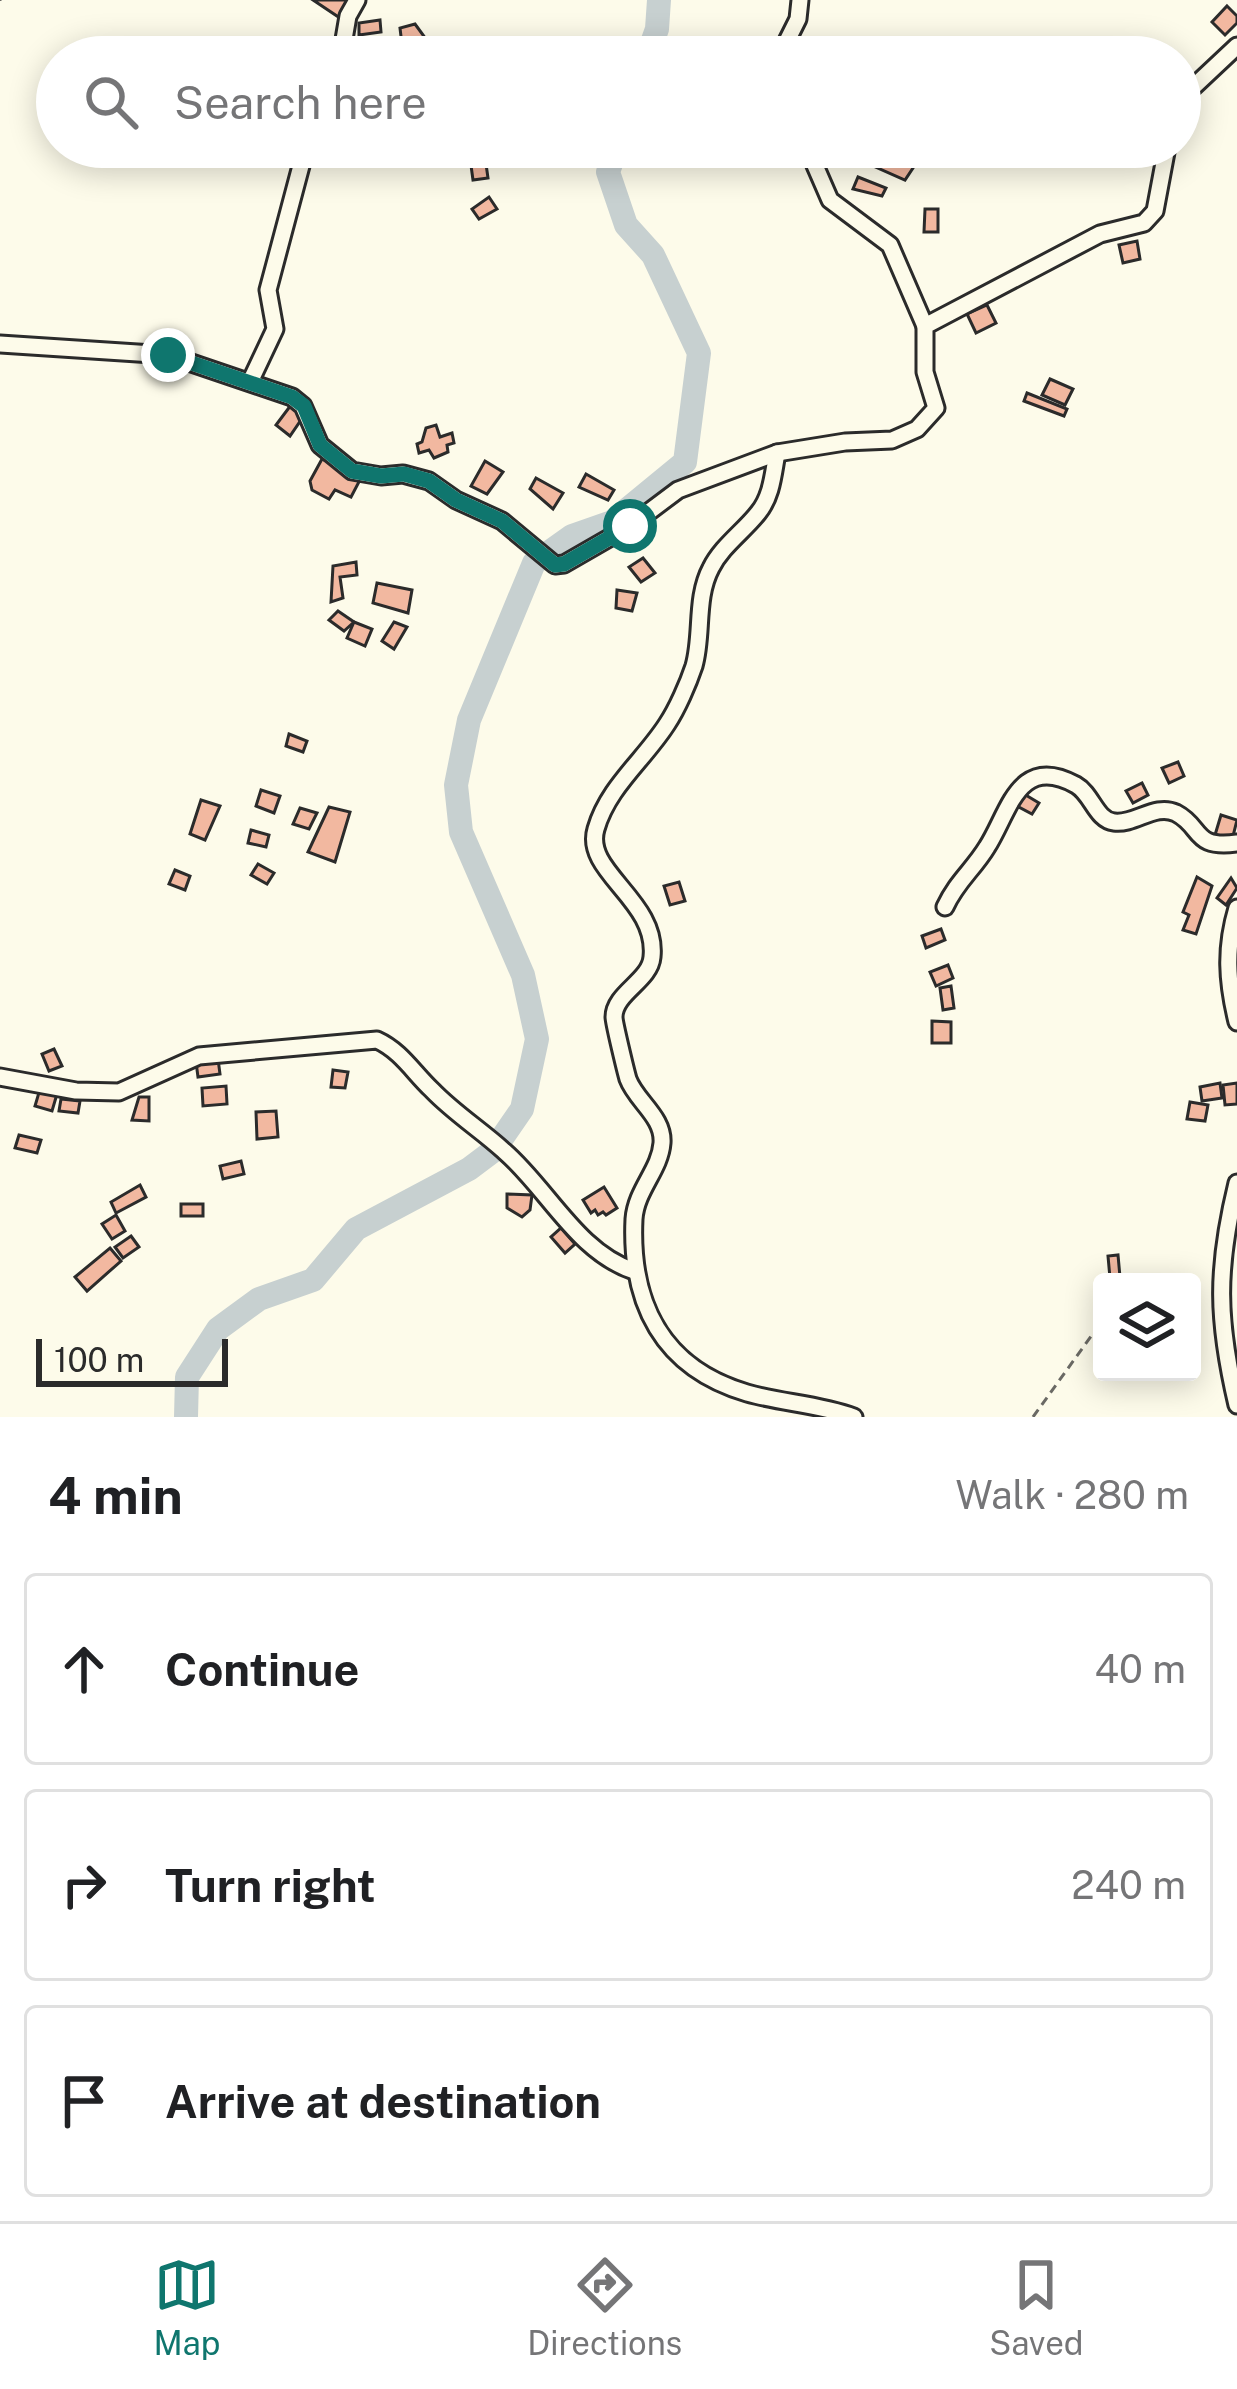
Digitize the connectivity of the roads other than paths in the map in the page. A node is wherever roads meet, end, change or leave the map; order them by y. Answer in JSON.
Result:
{"nodes":[{"id":1,"x":357,"y":0,"type":"edge"},
{"id":2,"x":800,"y":0,"type":"edge"},
{"id":3,"x":345,"y":36,"type":"edge"},
{"id":4,"x":790,"y":36,"type":"edge"},
{"id":5,"x":1237,"y":46,"type":"edge"},
{"id":6,"x":1201,"y":80,"type":"edge"},
{"id":7,"x":300,"y":168,"type":"edge"},
{"id":8,"x":816,"y":168,"type":"edge"},
{"id":9,"x":1163,"y":168,"type":"edge"},
{"id":10,"x":925,"y":326,"type":"junction"},
{"id":11,"x":0,"y":344,"type":"edge"},
{"id":12,"x":250,"y":382,"type":"junction"},
{"id":13,"x":777,"y":453,"type":"junction"},
{"id":14,"x":1237,"y":843,"type":"edge"},
{"id":15,"x":945,"y":907,"type":"dead end"},
{"id":16,"x":1237,"y":908,"type":"edge"},
{"id":17,"x":1237,"y":1022,"type":"edge"},
{"id":18,"x":0,"y":1077,"type":"edge"},
{"id":19,"x":1237,"y":1184,"type":"edge"},
{"id":20,"x":634,"y":1271,"type":"junction"},
{"id":21,"x":1237,"y":1405,"type":"edge"},
{"id":22,"x":854,"y":1417,"type":"edge"}],
"edges":[{"from":1,"to":3,"type":"street"},
{"from":2,"to":4,"type":"street"},
{"from":5,"to":6,"type":"street"},
{"from":7,"to":12,"type":"street"},
{"from":8,"to":10,"type":"street"},
{"from":9,"to":10,"type":"street"},
{"from":10,"to":13,"type":"street"},
{"from":11,"to":12,"type":"street"},
{"from":12,"to":13,"type":"street"},
{"from":13,"to":20,"type":"street"},
{"from":14,"to":15,"type":"street"},
{"from":16,"to":17,"type":"street"},
{"from":18,"to":20,"type":"street"},
{"from":19,"to":21,"type":"street"},
{"from":20,"to":22,"type":"street"}]}
